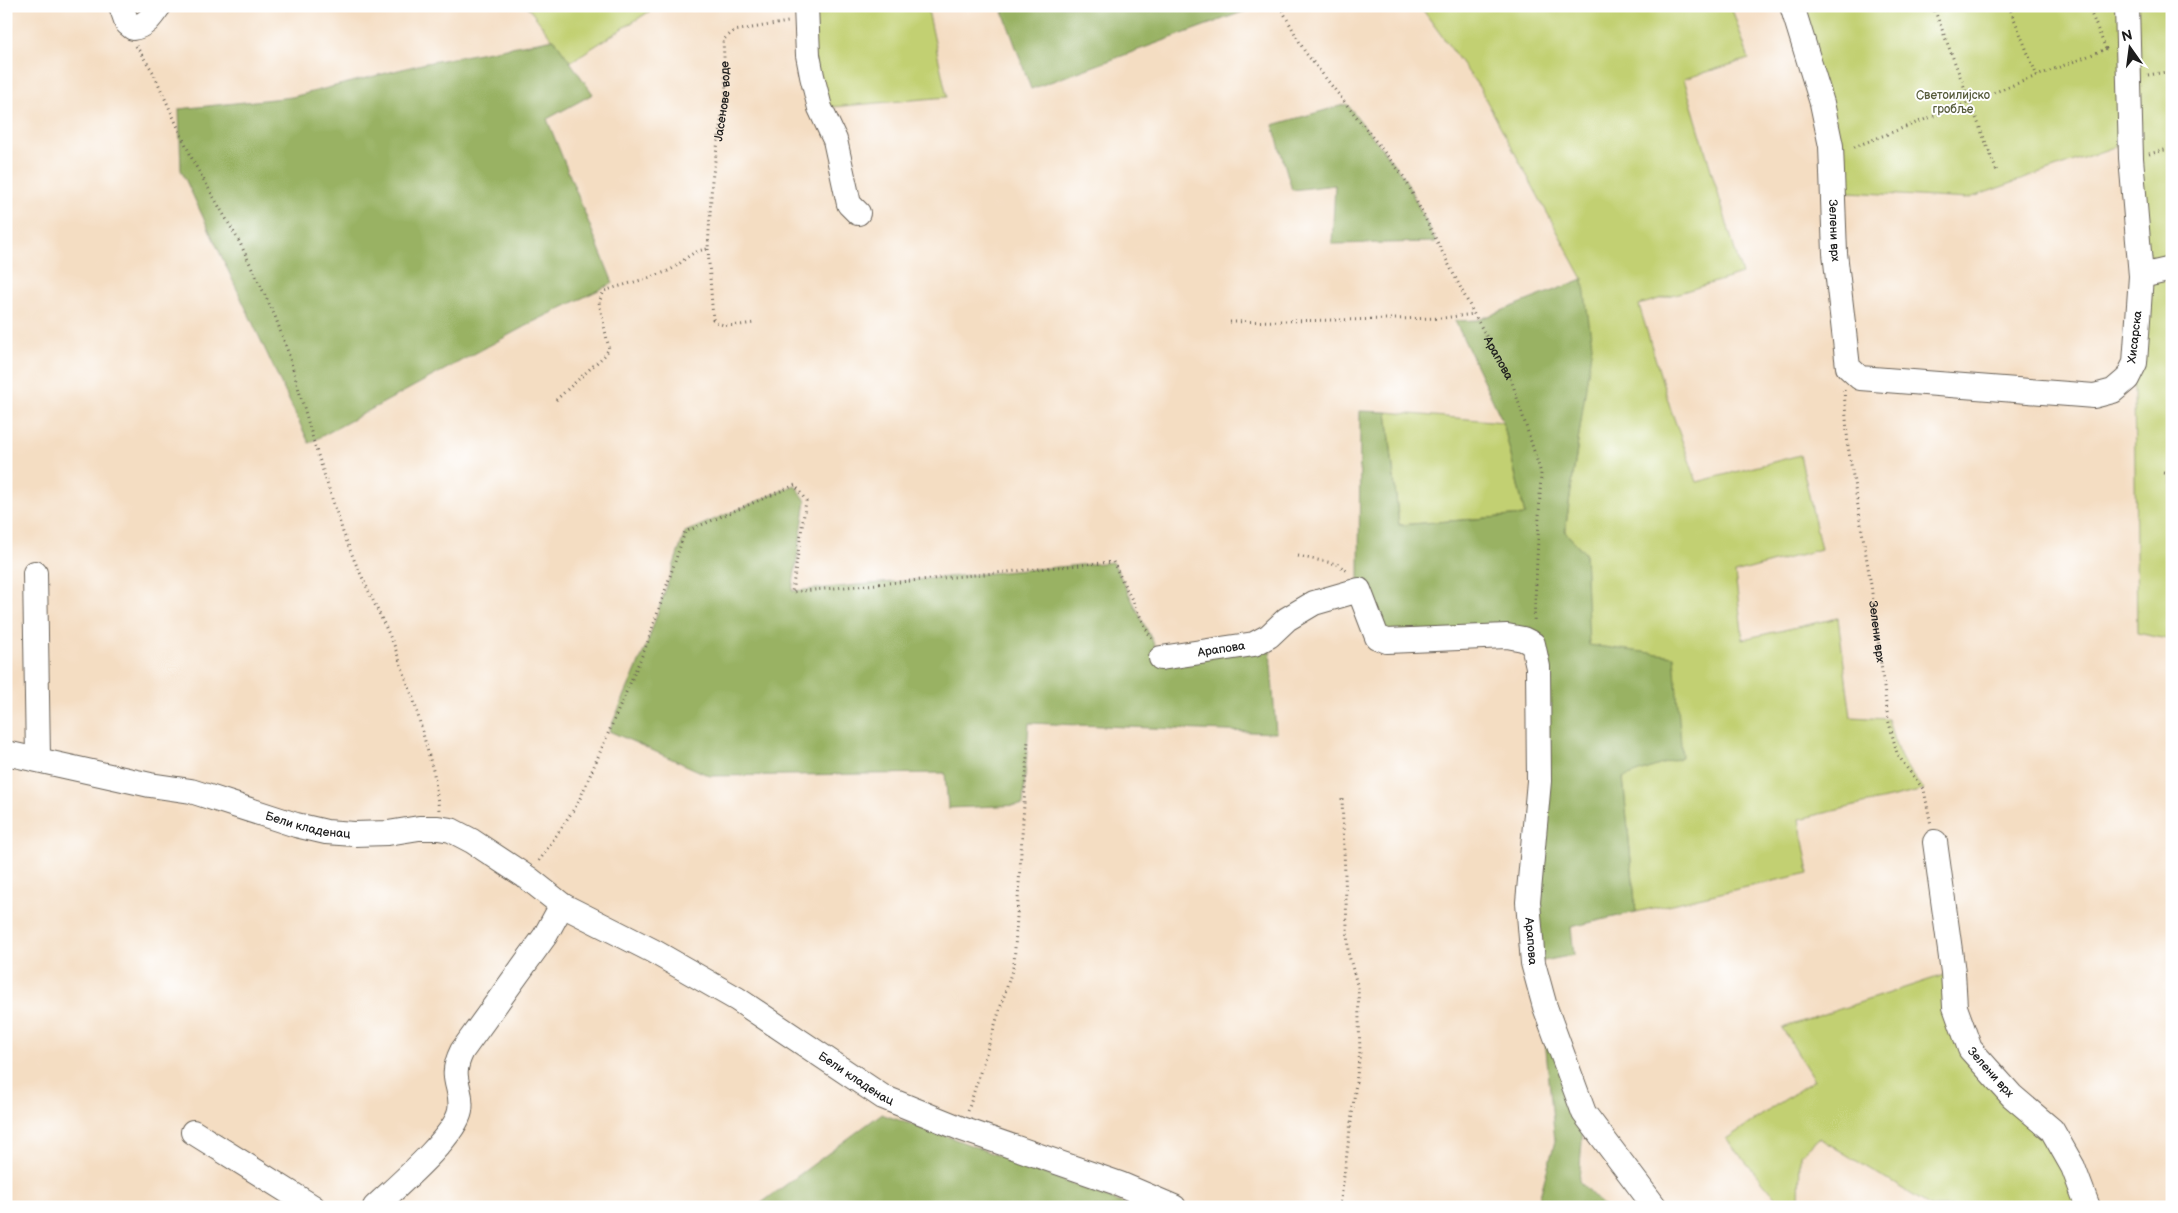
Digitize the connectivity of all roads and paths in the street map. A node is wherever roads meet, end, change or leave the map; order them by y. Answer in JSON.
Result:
{"nodes":[{"id":1,"x":121,"y":6,"type":"edge"},
{"id":2,"x":159,"y":6,"type":"edge"},
{"id":3,"x":1280,"y":6,"type":"edge"},
{"id":4,"x":1792,"y":6,"type":"edge"},
{"id":5,"x":1933,"y":6,"type":"edge"},
{"id":6,"x":2009,"y":6,"type":"edge"},
{"id":7,"x":2088,"y":6,"type":"edge"},
{"id":8,"x":2127,"y":6,"type":"edge"},
{"id":9,"x":806,"y":13,"type":"edge"},
{"id":10,"x":133,"y":28,"type":"junction"},
{"id":11,"x":2106,"y":49,"type":"junction"},
{"id":12,"x":2037,"y":76,"type":"junction"},
{"id":13,"x":2129,"y":80,"type":"junction"},
{"id":14,"x":1970,"y":102,"type":"junction"},
{"id":15,"x":1854,"y":147,"type":"dead end"},
{"id":16,"x":1997,"y":172,"type":"dead end"},
{"id":17,"x":858,"y":212,"type":"dead end"},
{"id":18,"x":708,"y":249,"type":"junction"},
{"id":19,"x":2172,"y":269,"type":"edge"},
{"id":20,"x":2141,"y":276,"type":"junction"},
{"id":21,"x":1474,"y":314,"type":"junction"},
{"id":22,"x":1230,"y":322,"type":"dead end"},
{"id":23,"x":755,"y":323,"type":"dead end"},
{"id":24,"x":1848,"y":367,"type":"junction"},
{"id":25,"x":556,"y":400,"type":"dead end"},
{"id":26,"x":2163,"y":473,"type":"dead end"},
{"id":27,"x":2172,"y":474,"type":"edge"},
{"id":28,"x":1298,"y":556,"type":"dead end"},
{"id":29,"x":35,"y":573,"type":"dead end"},
{"id":30,"x":1358,"y":590,"type":"junction"},
{"id":31,"x":1533,"y":644,"type":"junction"},
{"id":32,"x":1161,"y":658,"type":"joint"},
{"id":33,"x":1028,"y":740,"type":"dead end"},
{"id":34,"x":6,"y":753,"type":"edge"},
{"id":35,"x":38,"y":758,"type":"junction"},
{"id":36,"x":1342,"y":799,"type":"dead end"},
{"id":37,"x":438,"y":828,"type":"junction"},
{"id":38,"x":1935,"y":842,"type":"joint"},
{"id":39,"x":528,"y":878,"type":"junction"},
{"id":40,"x":562,"y":905,"type":"junction"},
{"id":41,"x":962,"y":1129,"type":"junction"},
{"id":42,"x":193,"y":1132,"type":"dead end"},
{"id":43,"x":313,"y":1207,"type":"edge"},
{"id":44,"x":375,"y":1207,"type":"edge"},
{"id":45,"x":1174,"y":1207,"type":"edge"},
{"id":46,"x":1340,"y":1207,"type":"edge"},
{"id":47,"x":1655,"y":1207,"type":"edge"},
{"id":48,"x":2088,"y":1207,"type":"edge"}],
"edges":[{"from":1,"to":10,"type":"street"},
{"from":2,"to":10,"type":"street"},
{"from":3,"to":21,"type":"path","name":"Арапова"},
{"from":4,"to":24,"type":"street","name":"Зелени врх"},
{"from":5,"to":14,"type":"path"},
{"from":6,"to":12,"type":"path"},
{"from":7,"to":11,"type":"path"},
{"from":8,"to":13,"type":"street","name":"Хисарска"},
{"from":9,"to":17,"type":"street"},
{"from":9,"to":18,"type":"path","name":"Јасенове воде"},
{"from":10,"to":37,"type":"path"},
{"from":11,"to":12,"type":"path"},
{"from":11,"to":13,"type":"path"},
{"from":12,"to":14,"type":"path"},
{"from":13,"to":20,"type":"street","name":"Хисарска"},
{"from":14,"to":15,"type":"path"},
{"from":14,"to":16,"type":"path"},
{"from":18,"to":23,"type":"path","name":"Јасенове воде"},
{"from":18,"to":25,"type":"path"},
{"from":19,"to":20,"type":"street"},
{"from":20,"to":24,"type":"street","name":"Хисарска"},
{"from":21,"to":22,"type":"path"},
{"from":21,"to":31,"type":"path","name":"Арапова"},
{"from":24,"to":38,"type":"path","name":"Зелени врх"},
{"from":26,"to":27,"type":"path"},
{"from":28,"to":30,"type":"path"},
{"from":29,"to":35,"type":"street"},
{"from":30,"to":31,"type":"street"},
{"from":30,"to":32,"type":"street","name":"Арапова"},
{"from":31,"to":47,"type":"street","name":"Арапова"},
{"from":32,"to":39,"type":"path"},
{"from":33,"to":41,"type":"path"},
{"from":34,"to":35,"type":"street","name":"Бели кладенац"},
{"from":35,"to":37,"type":"street","name":"Бели кладенац"},
{"from":36,"to":46,"type":"path"},
{"from":37,"to":39,"type":"street","name":"Бели кладенац"},
{"from":38,"to":48,"type":"street","name":"Зелени врх"},
{"from":39,"to":40,"type":"street","name":"Бели кладенац"},
{"from":40,"to":41,"type":"street","name":"Бели кладенац"},
{"from":40,"to":44,"type":"street"},
{"from":41,"to":45,"type":"street","name":"Бели кладенац"},
{"from":42,"to":43,"type":"street"}]}
